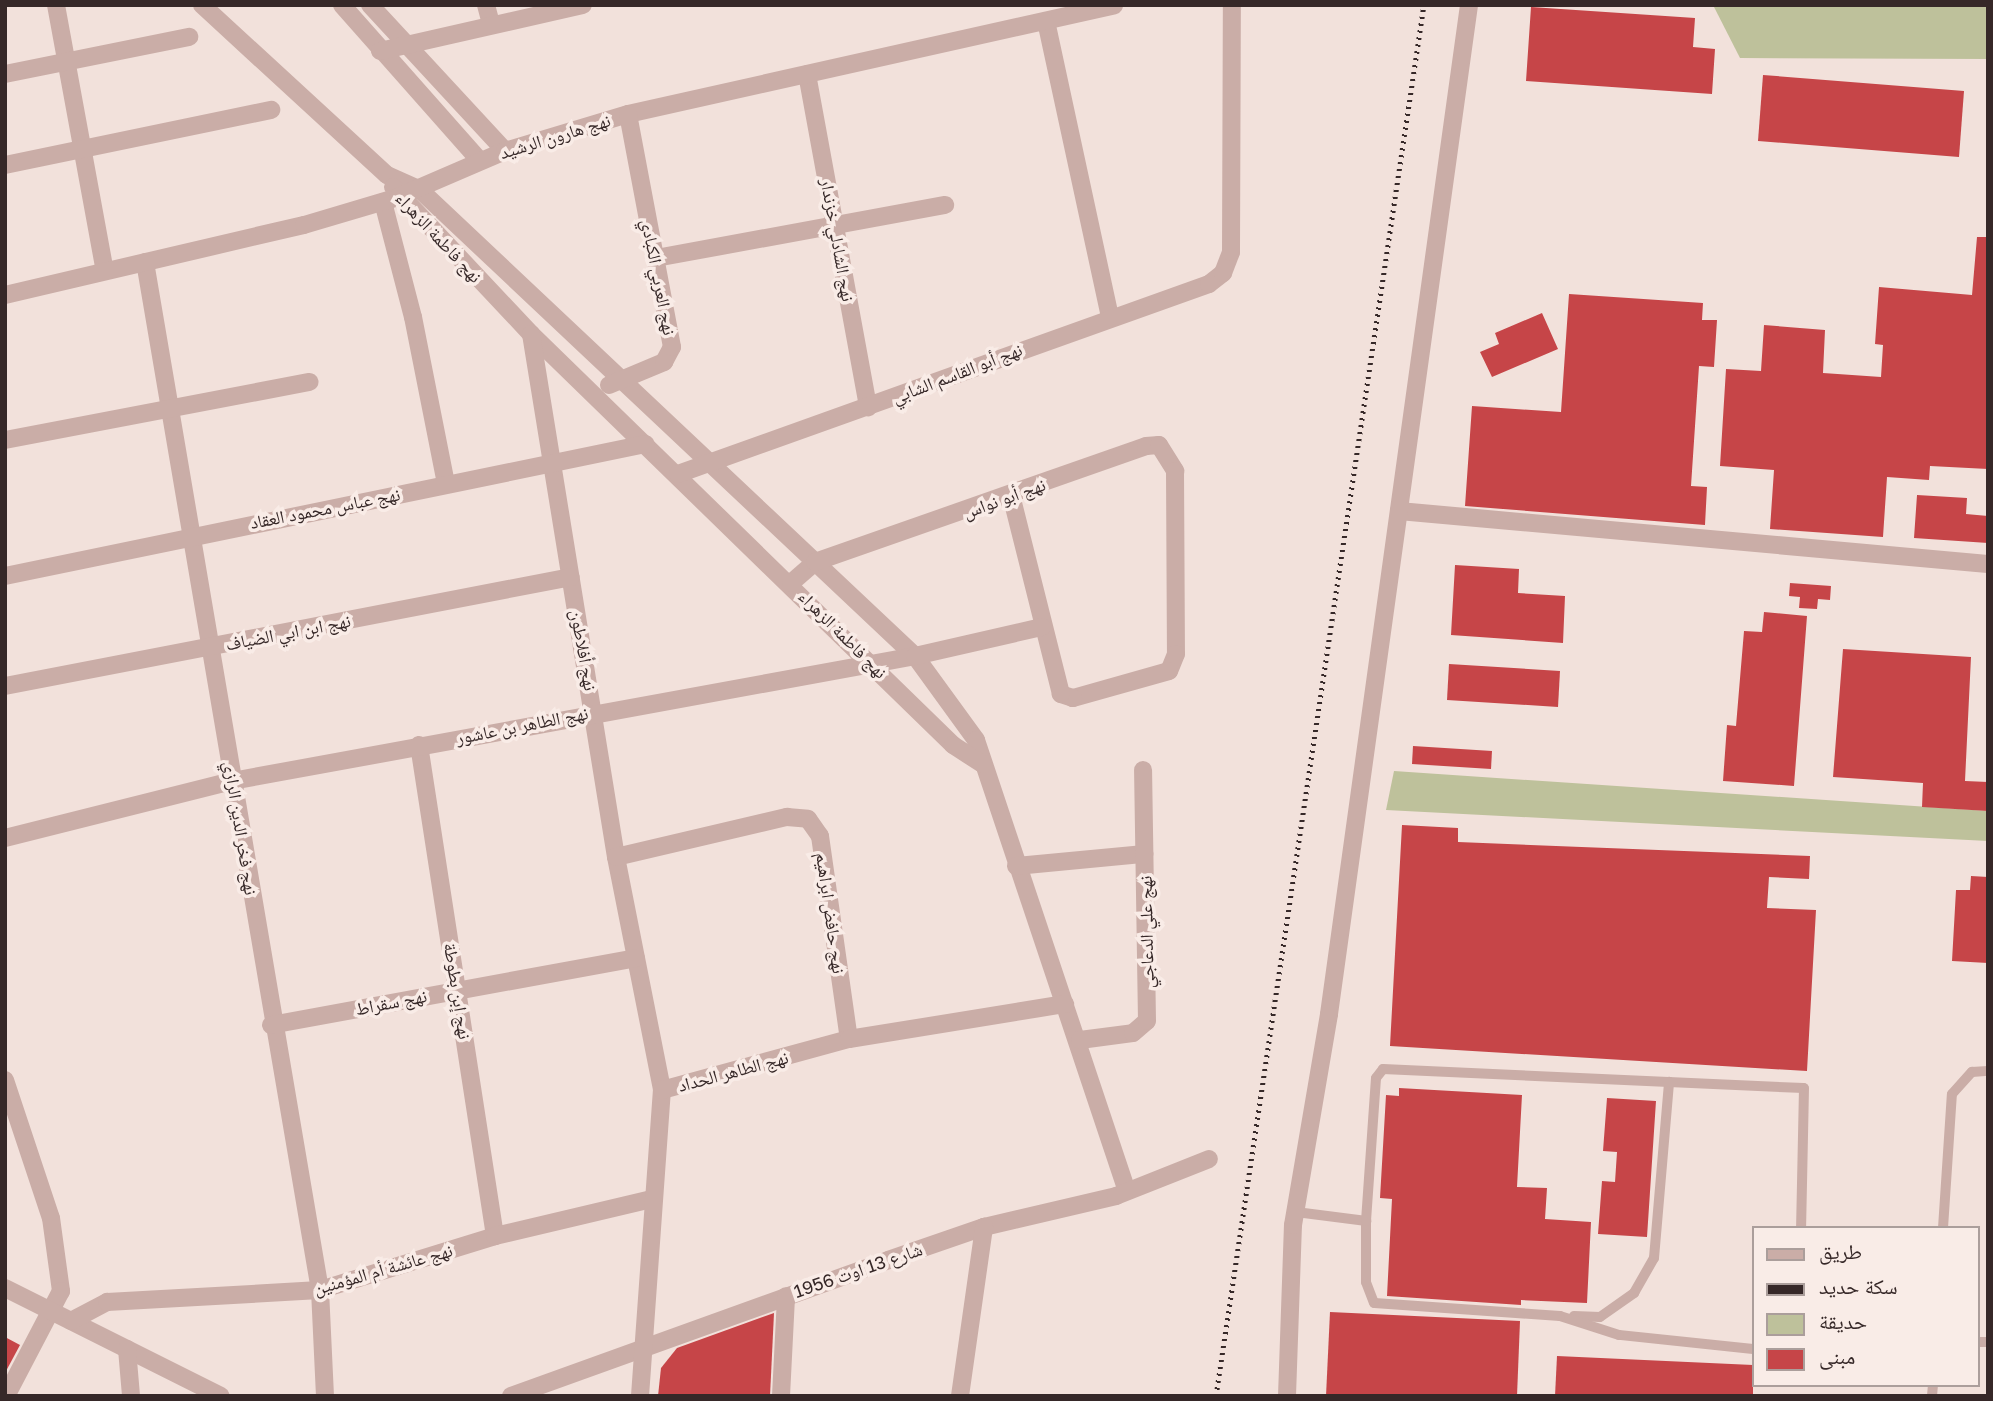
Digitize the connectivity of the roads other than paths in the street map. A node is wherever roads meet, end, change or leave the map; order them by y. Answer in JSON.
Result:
{"nodes":[{"id":1,"x":56,"y":5,"type":"edge"},
{"id":2,"x":202,"y":5,"type":"edge"},
{"id":3,"x":342,"y":5,"type":"edge"},
{"id":4,"x":370,"y":5,"type":"edge"},
{"id":5,"x":486,"y":5,"type":"edge"},
{"id":6,"x":583,"y":5,"type":"edge"},
{"id":7,"x":1114,"y":5,"type":"edge"},
{"id":8,"x":1232,"y":5,"type":"edge"},
{"id":9,"x":1469,"y":5,"type":"edge"},
{"id":10,"x":1046,"y":22,"type":"junction"},
{"id":11,"x":491,"y":24,"type":"junction"},
{"id":12,"x":189,"y":37,"type":"dead end"},
{"id":13,"x":404,"y":45,"type":"junction"},
{"id":14,"x":380,"y":51,"type":"junction"},
{"id":15,"x":68,"y":63,"type":"junction"},
{"id":16,"x":5,"y":74,"type":"edge"},
{"id":17,"x":807,"y":74,"type":"junction"},
{"id":18,"x":271,"y":110,"type":"dead end"},
{"id":19,"x":628,"y":114,"type":"junction"},
{"id":20,"x":85,"y":149,"type":"junction"},
{"id":21,"x":505,"y":151,"type":"junction"},
{"id":22,"x":480,"y":161,"type":"junction"},
{"id":23,"x":5,"y":164,"type":"edge"},
{"id":24,"x":387,"y":175,"type":"junction"},
{"id":25,"x":419,"y":189,"type":"junction"},
{"id":26,"x":390,"y":200,"type":"junction"},
{"id":27,"x":945,"y":205,"type":"dead end"},
{"id":28,"x":836,"y":228,"type":"junction"},
{"id":29,"x":656,"y":258,"type":"junction"},
{"id":30,"x":145,"y":262,"type":"junction"},
{"id":31,"x":105,"y":271,"type":"junction"},
{"id":32,"x":5,"y":295,"type":"edge"},
{"id":33,"x":1110,"y":316,"type":"junction"},
{"id":34,"x":531,"y":334,"type":"junction"},
{"id":35,"x":310,"y":382,"type":"dead end"},
{"id":36,"x":618,"y":382,"type":"junction"},
{"id":37,"x":593,"y":391,"type":"junction"},
{"id":38,"x":868,"y":407,"type":"junction"},
{"id":39,"x":173,"y":408,"type":"junction"},
{"id":40,"x":5,"y":440,"type":"edge"},
{"id":41,"x":646,"y":444,"type":"junction"},
{"id":42,"x":710,"y":461,"type":"junction"},
{"id":43,"x":552,"y":465,"type":"junction"},
{"id":44,"x":678,"y":474,"type":"junction"},
{"id":45,"x":446,"y":484,"type":"junction"},
{"id":46,"x":1011,"y":495,"type":"junction"},
{"id":47,"x":1399,"y":511,"type":"junction"},
{"id":48,"x":193,"y":535,"type":"junction"},
{"id":49,"x":841,"y":557,"type":"junction"},
{"id":50,"x":815,"y":562,"type":"junction"},
{"id":51,"x":1988,"y":564,"type":"edge"},
{"id":52,"x":5,"y":576,"type":"edge"},
{"id":53,"x":571,"y":576,"type":"junction"},
{"id":54,"x":835,"y":580,"type":"junction"},
{"id":55,"x":791,"y":583,"type":"junction"},
{"id":56,"x":811,"y":603,"type":"junction"},
{"id":57,"x":1042,"y":627,"type":"junction"},
{"id":58,"x":214,"y":647,"type":"junction"},
{"id":59,"x":915,"y":656,"type":"junction"},
{"id":60,"x":873,"y":663,"type":"junction"},
{"id":61,"x":5,"y":686,"type":"edge"},
{"id":62,"x":594,"y":711,"type":"junction"},
{"id":63,"x":419,"y":745,"type":"junction"},
{"id":64,"x":982,"y":764,"type":"junction"},
{"id":65,"x":1143,"y":770,"type":"dead end"},
{"id":66,"x":232,"y":781,"type":"junction"},
{"id":67,"x":5,"y":838,"type":"edge"},
{"id":68,"x":1144,"y":854,"type":"junction"},
{"id":69,"x":616,"y":857,"type":"junction"},
{"id":70,"x":1016,"y":866,"type":"junction"},
{"id":71,"x":636,"y":958,"type":"junction"},
{"id":72,"x":458,"y":989,"type":"junction"},
{"id":73,"x":1065,"y":1004,"type":"junction"},
{"id":74,"x":271,"y":1025,"type":"junction"},
{"id":75,"x":849,"y":1039,"type":"junction"},
{"id":76,"x":1080,"y":1040,"type":"junction"},
{"id":77,"x":1988,"y":1071,"type":"edge"},
{"id":78,"x":5,"y":1080,"type":"edge"},
{"id":79,"x":1670,"y":1082,"type":"junction"},
{"id":80,"x":662,"y":1090,"type":"junction"},
{"id":81,"x":1209,"y":1159,"type":"dead end"},
{"id":82,"x":1126,"y":1189,"type":"junction"},
{"id":83,"x":652,"y":1199,"type":"junction"},
{"id":84,"x":1296,"y":1212,"type":"junction"},
{"id":85,"x":1366,"y":1221,"type":"junction"},
{"id":86,"x":1801,"y":1226,"type":"edge"},
{"id":87,"x":1943,"y":1226,"type":"edge"},
{"id":88,"x":984,"y":1227,"type":"junction"},
{"id":89,"x":495,"y":1236,"type":"junction"},
{"id":90,"x":5,"y":1288,"type":"edge"},
{"id":91,"x":320,"y":1290,"type":"junction"},
{"id":92,"x":786,"y":1296,"type":"junction"},
{"id":93,"x":54,"y":1313,"type":"junction"},
{"id":94,"x":1560,"y":1316,"type":"junction"},
{"id":95,"x":71,"y":1321,"type":"junction"},
{"id":96,"x":645,"y":1346,"type":"junction"},
{"id":97,"x":127,"y":1349,"type":"junction"},
{"id":98,"x":1752,"y":1349,"type":"edge"},
{"id":99,"x":199,"y":1390,"type":"edge"},
{"id":100,"x":6,"y":1396,"type":"edge"},
{"id":101,"x":131,"y":1396,"type":"edge"},
{"id":102,"x":220,"y":1396,"type":"edge"},
{"id":103,"x":325,"y":1396,"type":"edge"},
{"id":104,"x":512,"y":1396,"type":"edge"},
{"id":105,"x":640,"y":1396,"type":"edge"},
{"id":106,"x":781,"y":1396,"type":"edge"},
{"id":107,"x":960,"y":1396,"type":"edge"},
{"id":108,"x":1287,"y":1396,"type":"edge"}],
"edges":[{"from":1,"to":15,"type":"street"},
{"from":2,"to":24,"type":"street"},
{"from":3,"to":14,"type":"street"},
{"from":4,"to":13,"type":"street"},
{"from":5,"to":11,"type":"street"},
{"from":6,"to":11,"type":"street"},
{"from":7,"to":10,"type":"street","name":"نهج هارون الرشيد"},
{"from":8,"to":33,"type":"street","name":"نهج أبو القاسم الشابي"},
{"from":9,"to":47,"type":"street"},
{"from":10,"to":17,"type":"street","name":"نهج هارون الرشيد"},
{"from":10,"to":33,"type":"street"},
{"from":11,"to":13,"type":"street"},
{"from":12,"to":15,"type":"street"},
{"from":13,"to":14,"type":"street"},
{"from":13,"to":21,"type":"street"},
{"from":14,"to":22,"type":"street"},
{"from":15,"to":16,"type":"street"},
{"from":15,"to":20,"type":"street"},
{"from":17,"to":19,"type":"street","name":"نهج هارون الرشيد"},
{"from":17,"to":28,"type":"street","name":"نهج الشادلي خزندار"},
{"from":18,"to":20,"type":"street"},
{"from":19,"to":21,"type":"street","name":"نهج هارون الرشيد"},
{"from":19,"to":29,"type":"street","name":"نهج العربي الكبادي"},
{"from":20,"to":23,"type":"street"},
{"from":20,"to":31,"type":"street"},
{"from":21,"to":22,"type":"street","name":"نهج هارون الرشيد"},
{"from":22,"to":25,"type":"street","name":"نهج هارون الرشيد"},
{"from":24,"to":25,"type":"street","name":"نهج فاطمة الزهراء"},
{"from":24,"to":26,"type":"street","name":"نهج فاطمة الزهراء"},
{"from":25,"to":26,"type":"street","name":"نهج هارون الرشيد"},
{"from":25,"to":36,"type":"street","name":"نهج فاطمة الزهراء"},
{"from":26,"to":30,"type":"street","name":"نهج هارون الرشيد"},
{"from":26,"to":34,"type":"street","name":"نهج فاطمة الزهراء"},
{"from":26,"to":45,"type":"street"},
{"from":27,"to":28,"type":"street"},
{"from":28,"to":29,"type":"street"},
{"from":28,"to":38,"type":"street","name":"نهج الشادلي خزندار"},
{"from":29,"to":36,"type":"street","name":"نهج العربي الكبادي"},
{"from":30,"to":31,"type":"street","name":"نهج هارون الرشيد"},
{"from":30,"to":39,"type":"street","name":"نهج فخر الدين الرازي"},
{"from":31,"to":32,"type":"street","name":"نهج هارون الرشيد"},
{"from":33,"to":38,"type":"street","name":"نهج أبو القاسم الشابي"},
{"from":34,"to":37,"type":"street","name":"نهج فاطمة الزهراء"},
{"from":34,"to":43,"type":"street","name":"نهج أفلاطون"},
{"from":35,"to":39,"type":"street"},
{"from":36,"to":37,"type":"street","name":"نهج العربي الكبادي"},
{"from":36,"to":42,"type":"street","name":"نهج فاطمة الزهراء"},
{"from":37,"to":41,"type":"street","name":"نهج فاطمة الزهراء"},
{"from":38,"to":42,"type":"street","name":"نهج أبو القاسم الشابي"},
{"from":39,"to":40,"type":"street"},
{"from":39,"to":48,"type":"street","name":"نهج فخر الدين الرازي"},
{"from":41,"to":43,"type":"street","name":"نهج عباس محمود العقاد"},
{"from":41,"to":44,"type":"street","name":"نهج فاطمة الزهراء"},
{"from":42,"to":44,"type":"street","name":"نهج أبو القاسم الشابي"},
{"from":42,"to":50,"type":"street","name":"نهج فاطمة الزهراء"},
{"from":43,"to":45,"type":"street","name":"نهج عباس محمود العقاد"},
{"from":43,"to":53,"type":"street","name":"نهج أفلاطون"},
{"from":44,"to":55,"type":"street","name":"نهج فاطمة الزهراء"},
{"from":45,"to":48,"type":"street","name":"نهج عباس محمود العقاد"},
{"from":46,"to":49,"type":"street","name":"نهج أبو نواس"},
{"from":46,"to":57,"type":"street"},
{"from":46,"to":57,"type":"street","name":"نهج أبو نواس"},
{"from":47,"to":51,"type":"street"},
{"from":47,"to":84,"type":"street"},
{"from":48,"to":52,"type":"street","name":"نهج عباس محمود العقاد"},
{"from":48,"to":58,"type":"street","name":"نهج فخر الدين الرازي"},
{"from":49,"to":50,"type":"street","name":"نهج أبو نواس"},
{"from":49,"to":54,"type":"street"},
{"from":50,"to":54,"type":"street","name":"نهج فاطمة الزهراء"},
{"from":50,"to":55,"type":"street"},
{"from":53,"to":58,"type":"street","name":"نهج ابن ابي الضياف"},
{"from":53,"to":62,"type":"street","name":"نهج أفلاطون"},
{"from":54,"to":56,"type":"street"},
{"from":54,"to":59,"type":"street","name":"نهج فاطمة الزهراء"},
{"from":55,"to":56,"type":"street","name":"نهج فاطمة الزهراء"},
{"from":56,"to":60,"type":"street","name":"نهج فاطمة الزهراء"},
{"from":57,"to":59,"type":"street","name":"نهج الطاهر بن عاشور"},
{"from":58,"to":61,"type":"street","name":"نهج ابن ابي الضياف"},
{"from":58,"to":66,"type":"street","name":"نهج فخر الدين الرازي"},
{"from":59,"to":60,"type":"street","name":"نهج الطاهر بن عاشور"},
{"from":59,"to":64,"type":"street","name":"نهج فاطمة الزهراء"},
{"from":60,"to":62,"type":"street","name":"نهج الطاهر بن عاشور"},
{"from":60,"to":64,"type":"street","name":"نهج فاطمة الزهراء"},
{"from":62,"to":63,"type":"street","name":"نهج الطاهر بن عاشور"},
{"from":62,"to":69,"type":"street","name":"نهج أفلاطون"},
{"from":63,"to":66,"type":"street","name":"نهج الطاهر بن عاشور"},
{"from":63,"to":72,"type":"street","name":"نهج إبن بطوطة"},
{"from":64,"to":70,"type":"street","name":"نهج فاطمة الزهراء"},
{"from":65,"to":68,"type":"street","name":"نهج علي الدعاجي"},
{"from":66,"to":67,"type":"street","name":"نهج الطاهر بن عاشور"},
{"from":66,"to":74,"type":"street","name":"نهج فخر الدين الرازي"},
{"from":68,"to":70,"type":"street"},
{"from":68,"to":76,"type":"street","name":"نهج علي الدعاجي"},
{"from":69,"to":71,"type":"street","name":"نهج أفلاطون"},
{"from":69,"to":75,"type":"street","name":"نهج حافض ابراهيم"},
{"from":70,"to":73,"type":"street","name":"نهج فاطمة الزهراء"},
{"from":71,"to":72,"type":"street","name":"نهج سقراط"},
{"from":71,"to":80,"type":"street","name":"نهج أفلاطون"},
{"from":72,"to":74,"type":"street","name":"نهج سقراط"},
{"from":72,"to":89,"type":"street","name":"نهج إبن بطوطة"},
{"from":73,"to":75,"type":"street","name":"نهج الطاهر الحداد"},
{"from":73,"to":76,"type":"street","name":"نهج فاطمة الزهراء"},
{"from":74,"to":91,"type":"street","name":"نهج فخر الدين الرازي"},
{"from":75,"to":80,"type":"street","name":"نهج الطاهر الحداد"},
{"from":76,"to":82,"type":"street","name":"نهج فاطمة الزهراء"},
{"from":77,"to":87,"type":"lane"},
{"from":78,"to":93,"type":"street"},
{"from":79,"to":85,"type":"lane"},
{"from":79,"to":86,"type":"lane"},
{"from":79,"to":94,"type":"lane"},
{"from":80,"to":83,"type":"street","name":"نهج الطاهر الحداد"},
{"from":81,"to":82,"type":"street","name":"شارع 13 اوت 1956"},
{"from":82,"to":88,"type":"street","name":"شارع 13 اوت 1956"},
{"from":83,"to":89,"type":"street","name":"نهج عائشة أم المؤمنين"},
{"from":83,"to":96,"type":"street","name":"نهج الطاهر الحداد"},
{"from":84,"to":85,"type":"lane"},
{"from":84,"to":108,"type":"street"},
{"from":85,"to":94,"type":"lane"},
{"from":88,"to":92,"type":"street","name":"شارع 13 اوت 1956"},
{"from":88,"to":107,"type":"street"},
{"from":89,"to":91,"type":"street","name":"نهج عائشة أم المؤمنين"},
{"from":90,"to":93,"type":"street"},
{"from":91,"to":95,"type":"street","name":"نهج عائشة أم المؤمنين"},
{"from":91,"to":103,"type":"street","name":"نهج فخر الدين الرازي"},
{"from":92,"to":96,"type":"street","name":"شارع 13 اوت 1956"},
{"from":92,"to":106,"type":"street"},
{"from":93,"to":95,"type":"street"},
{"from":93,"to":100,"type":"street"},
{"from":94,"to":98,"type":"lane"},
{"from":95,"to":97,"type":"street"},
{"from":96,"to":104,"type":"street","name":"شارع 13 اوت 1956"},
{"from":96,"to":105,"type":"street","name":"نهج الطاهر الحداد"},
{"from":97,"to":99,"type":"street"},
{"from":97,"to":101,"type":"street"},
{"from":99,"to":102,"type":"street"}]}
